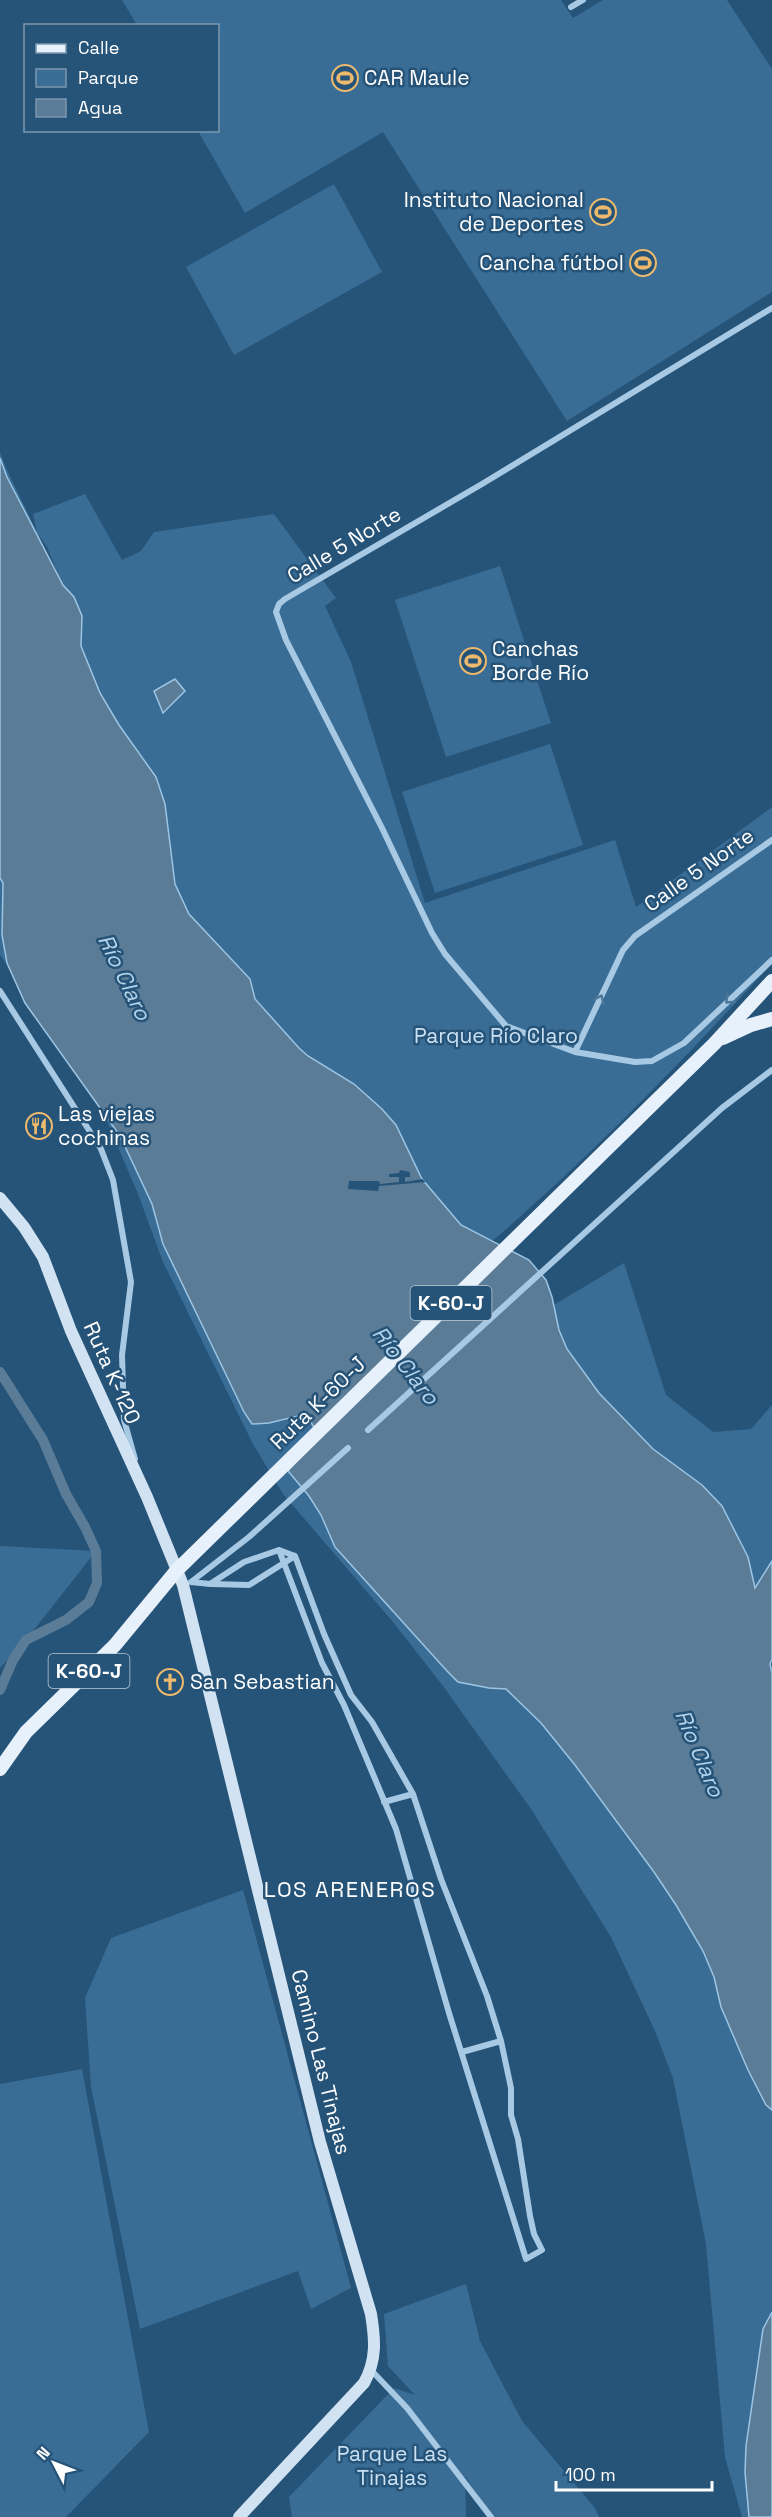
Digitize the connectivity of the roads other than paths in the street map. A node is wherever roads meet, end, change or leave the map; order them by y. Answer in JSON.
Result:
{"nodes":[{"id":1,"x":583,"y":0,"type":"edge"},
{"id":2,"x":571,"y":7,"type":"dead end"},
{"id":3,"x":772,"y":308,"type":"edge"},
{"id":4,"x":772,"y":840,"type":"edge"},
{"id":5,"x":772,"y":960,"type":"edge"},
{"id":6,"x":772,"y":981,"type":"edge"},
{"id":7,"x":0,"y":991,"type":"edge"},
{"id":8,"x":772,"y":1019,"type":"edge"},
{"id":9,"x":709,"y":1049,"type":"junction"},
{"id":10,"x":575,"y":1052,"type":"junction"},
{"id":11,"x":772,"y":1070,"type":"edge"},
{"id":12,"x":0,"y":1198,"type":"edge"},
{"id":13,"x":368,"y":1430,"type":"dead end"},
{"id":14,"x":348,"y":1448,"type":"dead end"},
{"id":15,"x":147,"y":1497,"type":"junction"},
{"id":16,"x":279,"y":1550,"type":"junction"},
{"id":17,"x":295,"y":1556,"type":"junction"},
{"id":18,"x":284,"y":1562,"type":"junction"},
{"id":19,"x":177,"y":1570,"type":"junction"},
{"id":20,"x":187,"y":1584,"type":"junction"},
{"id":21,"x":210,"y":1584,"type":"junction"},
{"id":22,"x":0,"y":1769,"type":"edge"},
{"id":23,"x":413,"y":1794,"type":"junction"},
{"id":24,"x":384,"y":1802,"type":"junction"},
{"id":25,"x":501,"y":2041,"type":"junction"},
{"id":26,"x":462,"y":2052,"type":"junction"},
{"id":27,"x":371,"y":2370,"type":"junction"},
{"id":28,"x":239,"y":2517,"type":"edge"},
{"id":29,"x":490,"y":2517,"type":"edge"}],
"edges":[{"from":1,"to":2,"type":"street"},
{"from":3,"to":10,"type":"street","name":"Calle 5 Norte"},
{"from":10,"to":4,"type":"street","name":"Calle 5 Norte","one_way":true},
{"from":5,"to":10,"type":"street","one_way":true},
{"from":6,"to":9,"type":"main road","number":"K-60-J"},
{"from":7,"to":15,"type":"street"},
{"from":8,"to":9,"type":"main road","number":"K-60-J"},
{"from":9,"to":19,"type":"main road","name":"Ruta K-60-J","number":"K-60-J"},
{"from":11,"to":13,"type":"street"},
{"from":12,"to":15,"type":"street","name":"Ruta K-120"},
{"from":14,"to":20,"type":"street"},
{"from":15,"to":19,"type":"street","name":"Ruta K-120"},
{"from":16,"to":17,"type":"street"},
{"from":16,"to":18,"type":"street"},
{"from":16,"to":21,"type":"street"},
{"from":17,"to":18,"type":"street"},
{"from":17,"to":23,"type":"street"},
{"from":18,"to":21,"type":"street"},
{"from":18,"to":24,"type":"street"},
{"from":19,"to":20,"type":"street","name":"Camino Las Tinajas"},
{"from":19,"to":22,"type":"main road","name":"Ruta K-60-J","number":"K-60-J"},
{"from":20,"to":21,"type":"street"},
{"from":20,"to":27,"type":"street","name":"Camino Las Tinajas"},
{"from":23,"to":24,"type":"street"},
{"from":23,"to":25,"type":"street"},
{"from":24,"to":26,"type":"street"},
{"from":25,"to":26,"type":"street"},
{"from":25,"to":26,"type":"street"},
{"from":27,"to":28,"type":"street","name":"Camino Las Tinajas"},
{"from":27,"to":29,"type":"street"}]}
